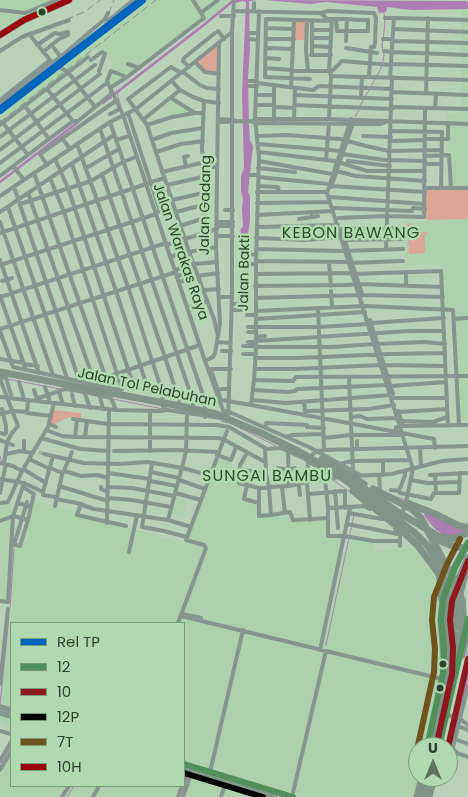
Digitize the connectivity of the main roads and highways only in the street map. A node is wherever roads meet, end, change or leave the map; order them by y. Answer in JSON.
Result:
{"nodes":[{"id":1,"x":67,"y":0,"type":"edge"},
{"id":2,"x":0,"y":34,"type":"edge"},
{"id":3,"x":3,"y":376,"type":"edge"},
{"id":4,"x":50,"y":378,"type":"junction"},
{"id":5,"x":327,"y":465,"type":"junction"},
{"id":6,"x":395,"y":500,"type":"junction"},
{"id":7,"x":384,"y":509,"type":"junction"},
{"id":8,"x":468,"y":528,"type":"edge"},
{"id":9,"x":468,"y":533,"type":"edge"},
{"id":10,"x":468,"y":543,"type":"edge"},
{"id":11,"x":468,"y":548,"type":"edge"},
{"id":12,"x":468,"y":558,"type":"edge"},
{"id":13,"x":468,"y":566,"type":"edge"},
{"id":14,"x":455,"y":567,"type":"junction"},
{"id":15,"x":468,"y":576,"type":"edge"},
{"id":16,"x":459,"y":597,"type":"junction"},
{"id":17,"x":450,"y":610,"type":"junction"},
{"id":18,"x":441,"y":620,"type":"junction"},
{"id":19,"x":468,"y":626,"type":"edge"},
{"id":20,"x":446,"y":679,"type":"junction"},
{"id":21,"x":436,"y":737,"type":"edge"},
{"id":22,"x":436,"y":737,"type":"edge"},
{"id":23,"x":437,"y":737,"type":"edge"},
{"id":24,"x":439,"y":737,"type":"edge"},
{"id":25,"x":185,"y":764,"type":"edge"},
{"id":26,"x":188,"y":770,"type":"edge"},
{"id":27,"x":275,"y":797,"type":"edge"},
{"id":28,"x":292,"y":797,"type":"edge"}],
"edges":[{"from":1,"to":2,"type":"highway"},
{"from":3,"to":4,"type":"highway","name":"Jalan Tol Pelabuhan","bridge":true},
{"from":3,"to":4,"type":"highway","bridge":true},
{"from":3,"to":5,"type":"highway","name":"Jalan Tol Pelabuhan","bridge":true},
{"from":4,"to":5,"type":"highway","name":"Jalan Tol Pelabuhan","bridge":true},
{"from":5,"to":6,"type":"highway","bridge":true},
{"from":5,"to":7,"type":"highway","name":"Jalan Tol Pelabuhan","bridge":true},
{"from":5,"to":9,"type":"highway","bridge":true},
{"from":5,"to":18,"type":"highway","bridge":true},
{"from":6,"to":8,"type":"highway","bridge":true},
{"from":6,"to":23,"type":"highway","bridge":true},
{"from":7,"to":11,"type":"highway","bridge":true},
{"from":7,"to":21,"type":"highway","bridge":true},
{"from":10,"to":14,"type":"highway"},
{"from":12,"to":17,"type":"highway"},
{"from":13,"to":16,"type":"highway"},
{"from":14,"to":17,"type":"highway"},
{"from":14,"to":18,"type":"highway"},
{"from":15,"to":16,"type":"highway"},
{"from":16,"to":20,"type":"highway"},
{"from":17,"to":20,"type":"highway"},
{"from":18,"to":20,"type":"highway"},
{"from":19,"to":24,"type":"highway"},
{"from":20,"to":22,"type":"highway","bridge":true},
{"from":25,"to":28,"type":"main road"},
{"from":26,"to":27,"type":"main road"}]}
